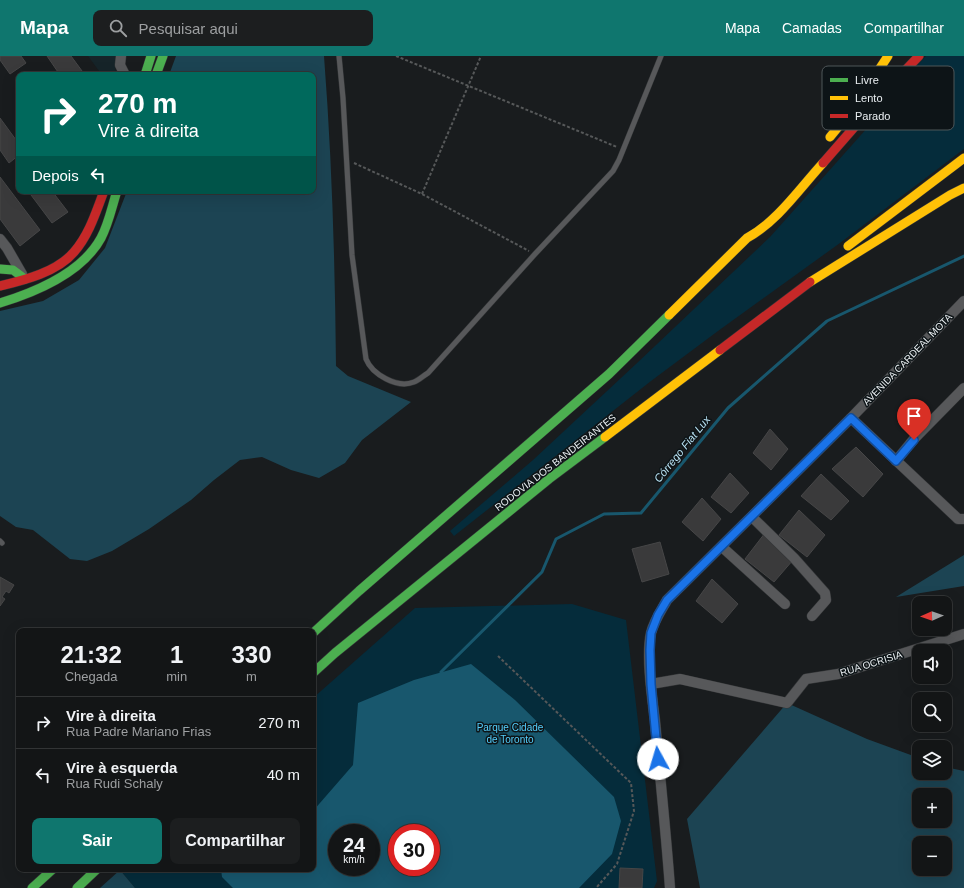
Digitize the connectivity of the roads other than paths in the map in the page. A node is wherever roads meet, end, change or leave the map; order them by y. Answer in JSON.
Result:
{"nodes":[{"id":1,"x":121,"y":56,"type":"edge"},
{"id":2,"x":151,"y":56,"type":"edge"},
{"id":3,"x":163,"y":56,"type":"edge"},
{"id":4,"x":339,"y":56,"type":"edge"},
{"id":5,"x":661,"y":56,"type":"edge"},
{"id":6,"x":888,"y":56,"type":"edge"},
{"id":7,"x":919,"y":56,"type":"edge"},
{"id":8,"x":881,"y":66,"type":"edge"},
{"id":9,"x":909,"y":66,"type":"edge"},
{"id":10,"x":124,"y":72,"type":"edge"},
{"id":11,"x":146,"y":72,"type":"edge"},
{"id":12,"x":157,"y":72,"type":"edge"},
{"id":13,"x":836,"y":130,"type":"edge"},
{"id":14,"x":851,"y":130,"type":"edge"},
{"id":15,"x":824,"y":144,"type":"dead end"},
{"id":16,"x":964,"y":158,"type":"edge"},
{"id":17,"x":964,"y":188,"type":"edge"},
{"id":18,"x":98,"y":194,"type":"edge"},
{"id":19,"x":103,"y":194,"type":"edge"},
{"id":20,"x":116,"y":194,"type":"edge"},
{"id":21,"x":101,"y":201,"type":"junction"},
{"id":22,"x":760,"y":218,"type":"dead end"},
{"id":23,"x":0,"y":238,"type":"edge"},
{"id":24,"x":747,"y":238,"type":"junction"},
{"id":25,"x":0,"y":269,"type":"edge"},
{"id":26,"x":817,"y":277,"type":"junction"},
{"id":27,"x":25,"y":279,"type":"junction"},
{"id":28,"x":0,"y":286,"type":"edge"},
{"id":29,"x":22,"y":296,"type":"junction"},
{"id":30,"x":964,"y":301,"type":"edge"},
{"id":31,"x":0,"y":303,"type":"edge"},
{"id":32,"x":964,"y":388,"type":"edge"},
{"id":33,"x":851,"y":418,"type":"junction"},
{"id":34,"x":896,"y":461,"type":"junction"},
{"id":35,"x":752,"y":517,"type":"junction"},
{"id":36,"x":964,"y":519,"type":"edge"},
{"id":37,"x":722,"y":547,"type":"junction"},
{"id":38,"x":785,"y":604,"type":"dead end"},
{"id":39,"x":812,"y":616,"type":"dead end"},
{"id":40,"x":316,"y":630,"type":"edge"},
{"id":41,"x":964,"y":634,"type":"edge"},
{"id":42,"x":316,"y":670,"type":"edge"},
{"id":43,"x":651,"y":684,"type":"junction"},
{"id":44,"x":50,"y":872,"type":"edge"},
{"id":45,"x":94,"y":872,"type":"edge"},
{"id":46,"x":32,"y":888,"type":"edge"},
{"id":47,"x":77,"y":888,"type":"edge"},
{"id":48,"x":670,"y":888,"type":"edge"}],
"edges":[{"from":1,"to":10,"type":"street"},
{"from":2,"to":11,"type":"main road"},
{"from":3,"to":12,"type":"main road"},
{"from":4,"to":5,"type":"lane"},
{"from":6,"to":8,"type":"main road"},
{"from":7,"to":9,"type":"main road"},
{"from":13,"to":15,"type":"main road"},
{"from":14,"to":24,"type":"main road"},
{"from":16,"to":26,"type":"main road"},
{"from":17,"to":26,"type":"main road"},
{"from":18,"to":21,"type":"lane"},
{"from":19,"to":21,"type":"main road"},
{"from":20,"to":29,"type":"main road"},
{"from":21,"to":27,"type":"main road"},
{"from":22,"to":24,"type":"main road"},
{"from":23,"to":27,"type":"street"},
{"from":24,"to":40,"type":"main road"},
{"from":25,"to":27,"type":"main road"},
{"from":26,"to":42,"type":"main road","name":"RODOVIA DOS BANDEIRANTES"},
{"from":27,"to":28,"type":"main road"},
{"from":27,"to":29,"type":"main road"},
{"from":29,"to":31,"type":"main road"},
{"from":30,"to":33,"type":"street","name":"AVENIDA CARDEAL MOTA"},
{"from":32,"to":34,"type":"street"},
{"from":33,"to":34,"type":"street"},
{"from":33,"to":35,"type":"street","name":"AVENIDA CARDEAL MOTA"},
{"from":34,"to":36,"type":"street"},
{"from":35,"to":37,"type":"street","name":"AVENIDA CARDEAL MOTA"},
{"from":35,"to":39,"type":"street"},
{"from":37,"to":38,"type":"street"},
{"from":37,"to":43,"type":"street","name":"AVENIDA CARDEAL MOTA"},
{"from":41,"to":43,"type":"street","name":"RUA OCRISIA"},
{"from":43,"to":48,"type":"street","name":"AVENIDA CARDEAL MOTA"},
{"from":44,"to":46,"type":"main road"},
{"from":45,"to":47,"type":"main road"}]}
